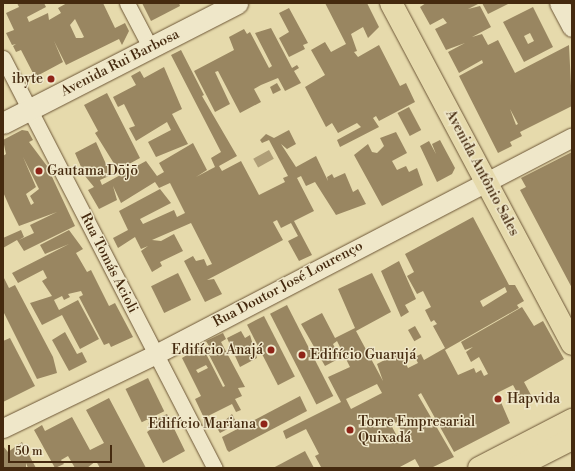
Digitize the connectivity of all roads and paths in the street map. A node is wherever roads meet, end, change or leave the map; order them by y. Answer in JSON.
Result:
{"nodes":[{"id":1,"x":127,"y":3,"type":"edge"},
{"id":2,"x":237,"y":3,"type":"edge"},
{"id":3,"x":391,"y":3,"type":"edge"},
{"id":4,"x":559,"y":3,"type":"edge"},
{"id":5,"x":572,"y":27,"type":"edge"},
{"id":6,"x":150,"y":47,"type":"junction"},
{"id":7,"x":3,"y":58,"type":"edge"},
{"id":8,"x":30,"y":109,"type":"junction"},
{"id":9,"x":3,"y":122,"type":"edge"},
{"id":10,"x":572,"y":137,"type":"edge"},
{"id":11,"x":486,"y":181,"type":"junction"},
{"id":12,"x":572,"y":344,"type":"edge"},
{"id":13,"x":156,"y":354,"type":"junction"},
{"id":14,"x":572,"y":420,"type":"edge"},
{"id":15,"x":3,"y":428,"type":"edge"},
{"id":16,"x":572,"y":439,"type":"edge"},
{"id":17,"x":215,"y":468,"type":"edge"},
{"id":18,"x":479,"y":468,"type":"edge"},
{"id":19,"x":515,"y":468,"type":"edge"}],
"edges":[{"from":1,"to":6,"type":"street"},
{"from":2,"to":6,"type":"main road","name":"Avenida Rui Barbosa"},
{"from":3,"to":11,"type":"main road","name":"Avenida Antônio Sales"},
{"from":4,"to":5,"type":"street"},
{"from":6,"to":8,"type":"main road","name":"Avenida Rui Barbosa"},
{"from":7,"to":8,"type":"street","name":"Rua Tomás Acioli"},
{"from":8,"to":9,"type":"main road","name":"Avenida Rui Barbosa"},
{"from":8,"to":13,"type":"street","name":"Rua Tomás Acioli"},
{"from":10,"to":11,"type":"street","name":"Rua Doutor José Lourenço"},
{"from":11,"to":12,"type":"main road","name":"Avenida Antônio Sales"},
{"from":11,"to":13,"type":"street","name":"Rua Doutor José Lourenço"},
{"from":13,"to":15,"type":"street","name":"Rua Doutor José Lourenço"},
{"from":13,"to":17,"type":"street","name":"Rua Tomás Acioli"},
{"from":14,"to":18,"type":"main road"},
{"from":16,"to":19,"type":"main road"}]}
